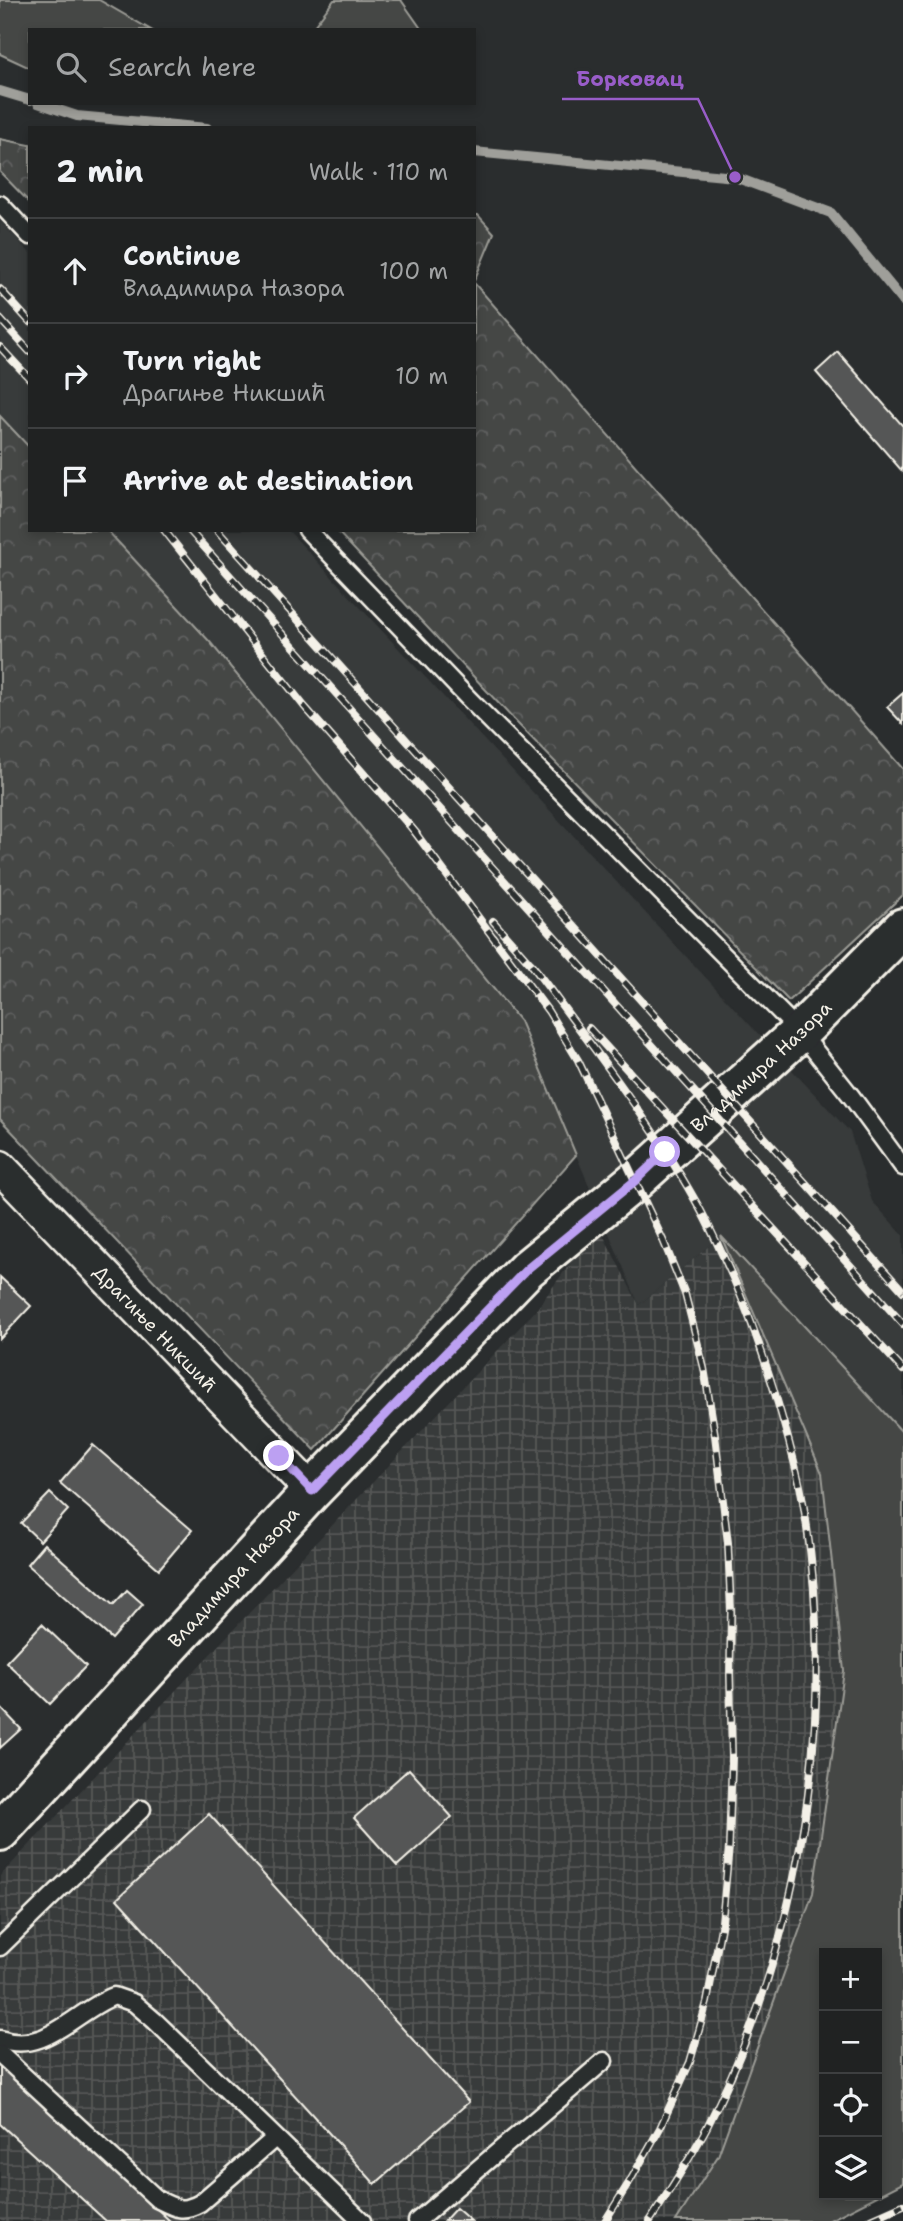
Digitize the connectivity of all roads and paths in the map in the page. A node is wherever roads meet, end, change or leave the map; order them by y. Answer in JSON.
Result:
{"nodes":[{"id":1,"x":0,"y":204,"type":"edge"},
{"id":2,"x":28,"y":234,"type":"edge"},
{"id":3,"x":309,"y":532,"type":"edge"},
{"id":4,"x":903,"y":928,"type":"edge"},
{"id":5,"x":800,"y":1032,"type":"junction"},
{"id":6,"x":0,"y":1167,"type":"edge"},
{"id":7,"x":903,"y":1167,"type":"edge"},
{"id":8,"x":312,"y":1491,"type":"junction"},
{"id":9,"x":142,"y":1809,"type":"dead end"},
{"id":10,"x":0,"y":1831,"type":"edge"},
{"id":11,"x":0,"y":1947,"type":"edge"},
{"id":12,"x":0,"y":2039,"type":"edge"},
{"id":13,"x":0,"y":2054,"type":"edge"},
{"id":14,"x":604,"y":2061,"type":"dead end"},
{"id":15,"x":275,"y":2138,"type":"junction"},
{"id":16,"x":362,"y":2221,"type":"edge"},
{"id":17,"x":417,"y":2221,"type":"edge"}],
"edges":[{"from":1,"to":2,"type":"lane"},
{"from":3,"to":5,"type":"lane"},
{"from":4,"to":5,"type":"street","name":"Владимира Назора"},
{"from":5,"to":7,"type":"lane"},
{"from":5,"to":8,"type":"street","name":"Владимира Назора"},
{"from":6,"to":8,"type":"street","name":"Драгиње Никшић"},
{"from":8,"to":10,"type":"street","name":"Владимира Назора"},
{"from":9,"to":11,"type":"lane"},
{"from":12,"to":15,"type":"lane"},
{"from":13,"to":15,"type":"lane"},
{"from":14,"to":17,"type":"lane"},
{"from":15,"to":16,"type":"lane"}]}
